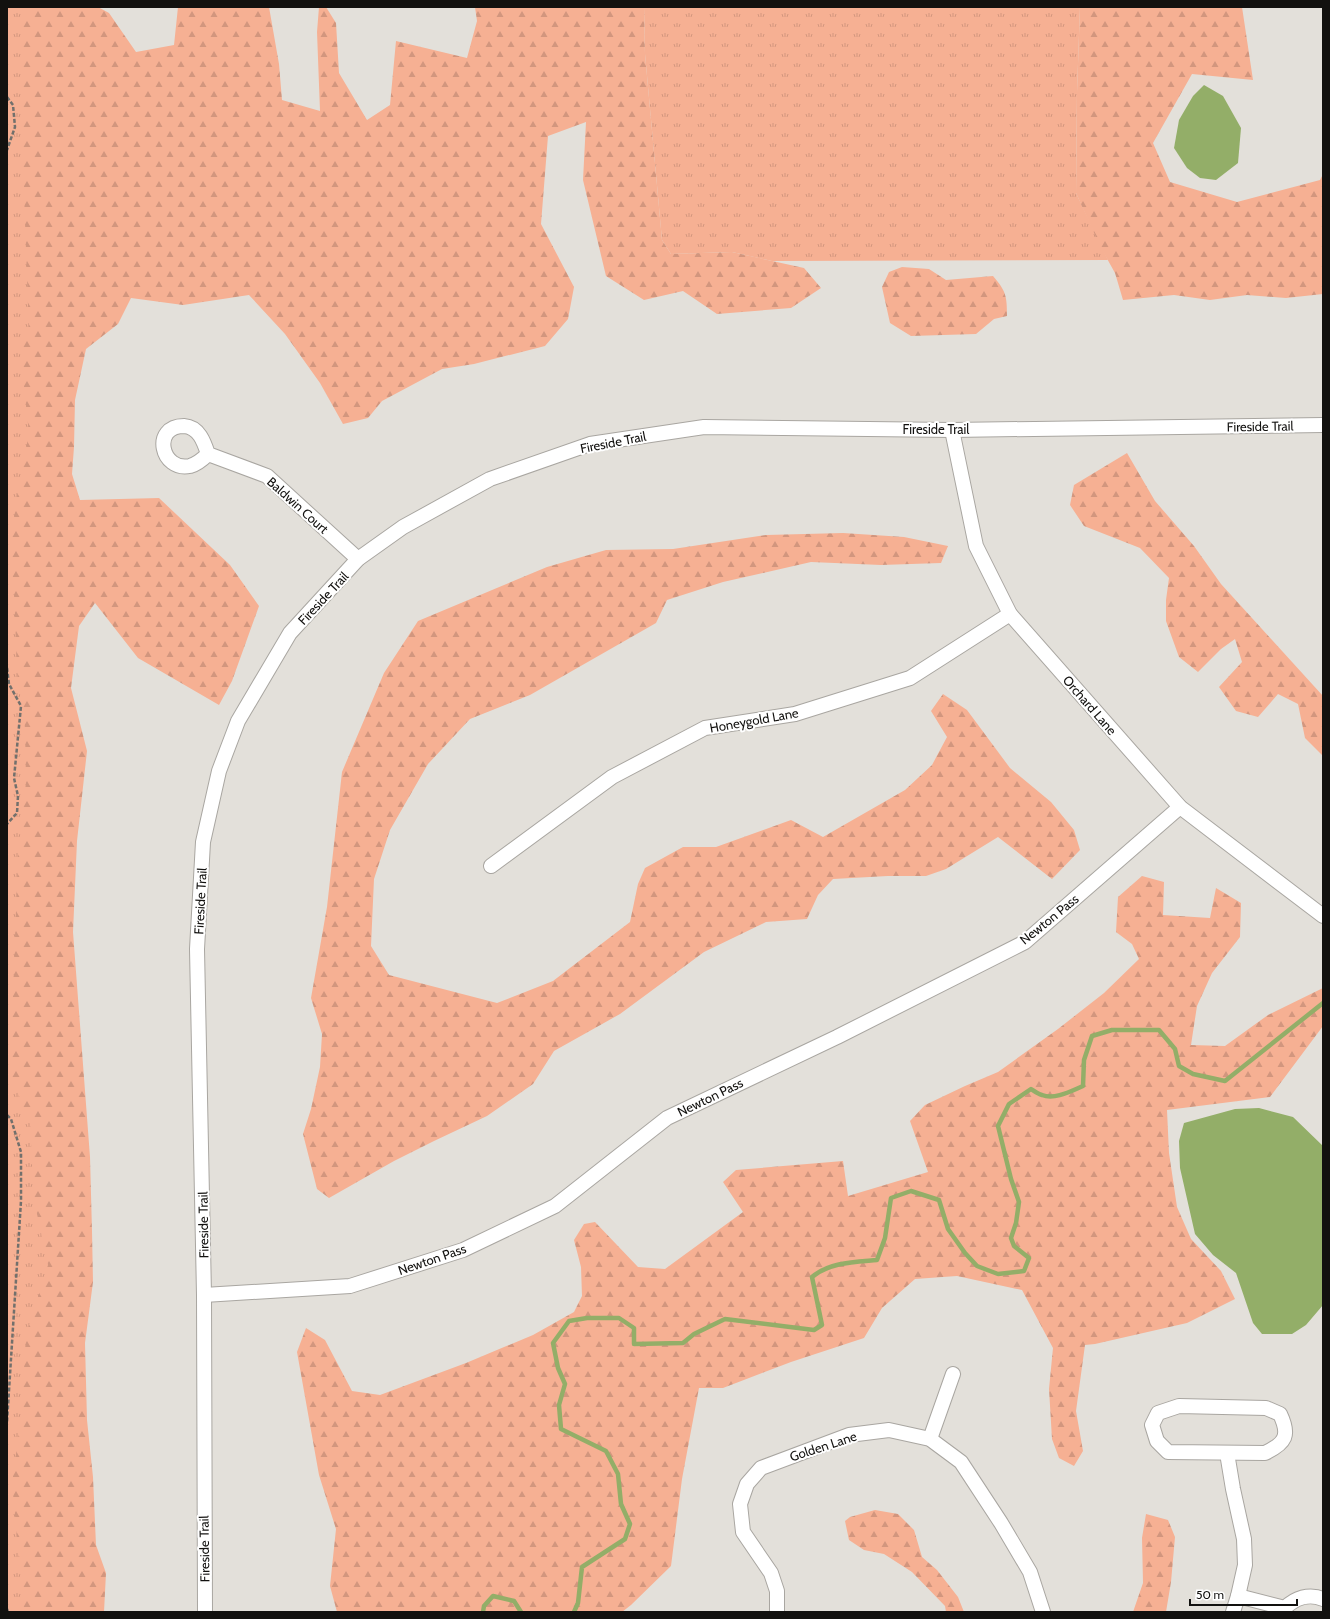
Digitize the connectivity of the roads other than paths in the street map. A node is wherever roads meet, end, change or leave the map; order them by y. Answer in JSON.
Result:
{"nodes":[{"id":1,"x":1323,"y":425,"type":"edge"},
{"id":2,"x":952,"y":430,"type":"junction"},
{"id":3,"x":208,"y":454,"type":"dead end"},
{"id":4,"x":358,"y":559,"type":"junction"},
{"id":5,"x":1010,"y":614,"type":"junction"},
{"id":6,"x":1180,"y":807,"type":"junction"},
{"id":7,"x":491,"y":866,"type":"dead end"},
{"id":8,"x":1323,"y":916,"type":"edge"},
{"id":9,"x":204,"y":1295,"type":"junction"},
{"id":10,"x":953,"y":1374,"type":"dead end"},
{"id":11,"x":930,"y":1439,"type":"junction"},
{"id":12,"x":1227,"y":1453,"type":"junction"},
{"id":13,"x":1238,"y":1596,"type":"junction"},
{"id":14,"x":1323,"y":1599,"type":"edge"},
{"id":15,"x":1286,"y":1610,"type":"edge"},
{"id":16,"x":205,"y":1612,"type":"edge"},
{"id":17,"x":777,"y":1612,"type":"edge"},
{"id":18,"x":1043,"y":1612,"type":"edge"},
{"id":19,"x":1233,"y":1612,"type":"edge"}],
"edges":[{"from":1,"to":2,"type":"street","name":"Fireside Trail"},
{"from":2,"to":4,"type":"street","name":"Fireside Trail"},
{"from":2,"to":5,"type":"street","name":"Orchard Lane"},
{"from":3,"to":4,"type":"street","name":"Baldwin Court"},
{"from":4,"to":9,"type":"street","name":"Fireside Trail"},
{"from":5,"to":6,"type":"street","name":"Orchard Lane"},
{"from":5,"to":7,"type":"street","name":"Honeygold Lane"},
{"from":6,"to":8,"type":"street","name":"Orchard Lane"},
{"from":6,"to":9,"type":"street","name":"Newton Pass"},
{"from":9,"to":16,"type":"street","name":"Fireside Trail"},
{"from":10,"to":11,"type":"street"},
{"from":11,"to":17,"type":"street","name":"Golden Lane"},
{"from":11,"to":18,"type":"street","name":"Golden Lane"},
{"from":12,"to":12,"type":"street"},
{"from":12,"to":13,"type":"street"},
{"from":13,"to":15,"type":"street"},
{"from":13,"to":19,"type":"street"},
{"from":14,"to":15,"type":"street"}]}
